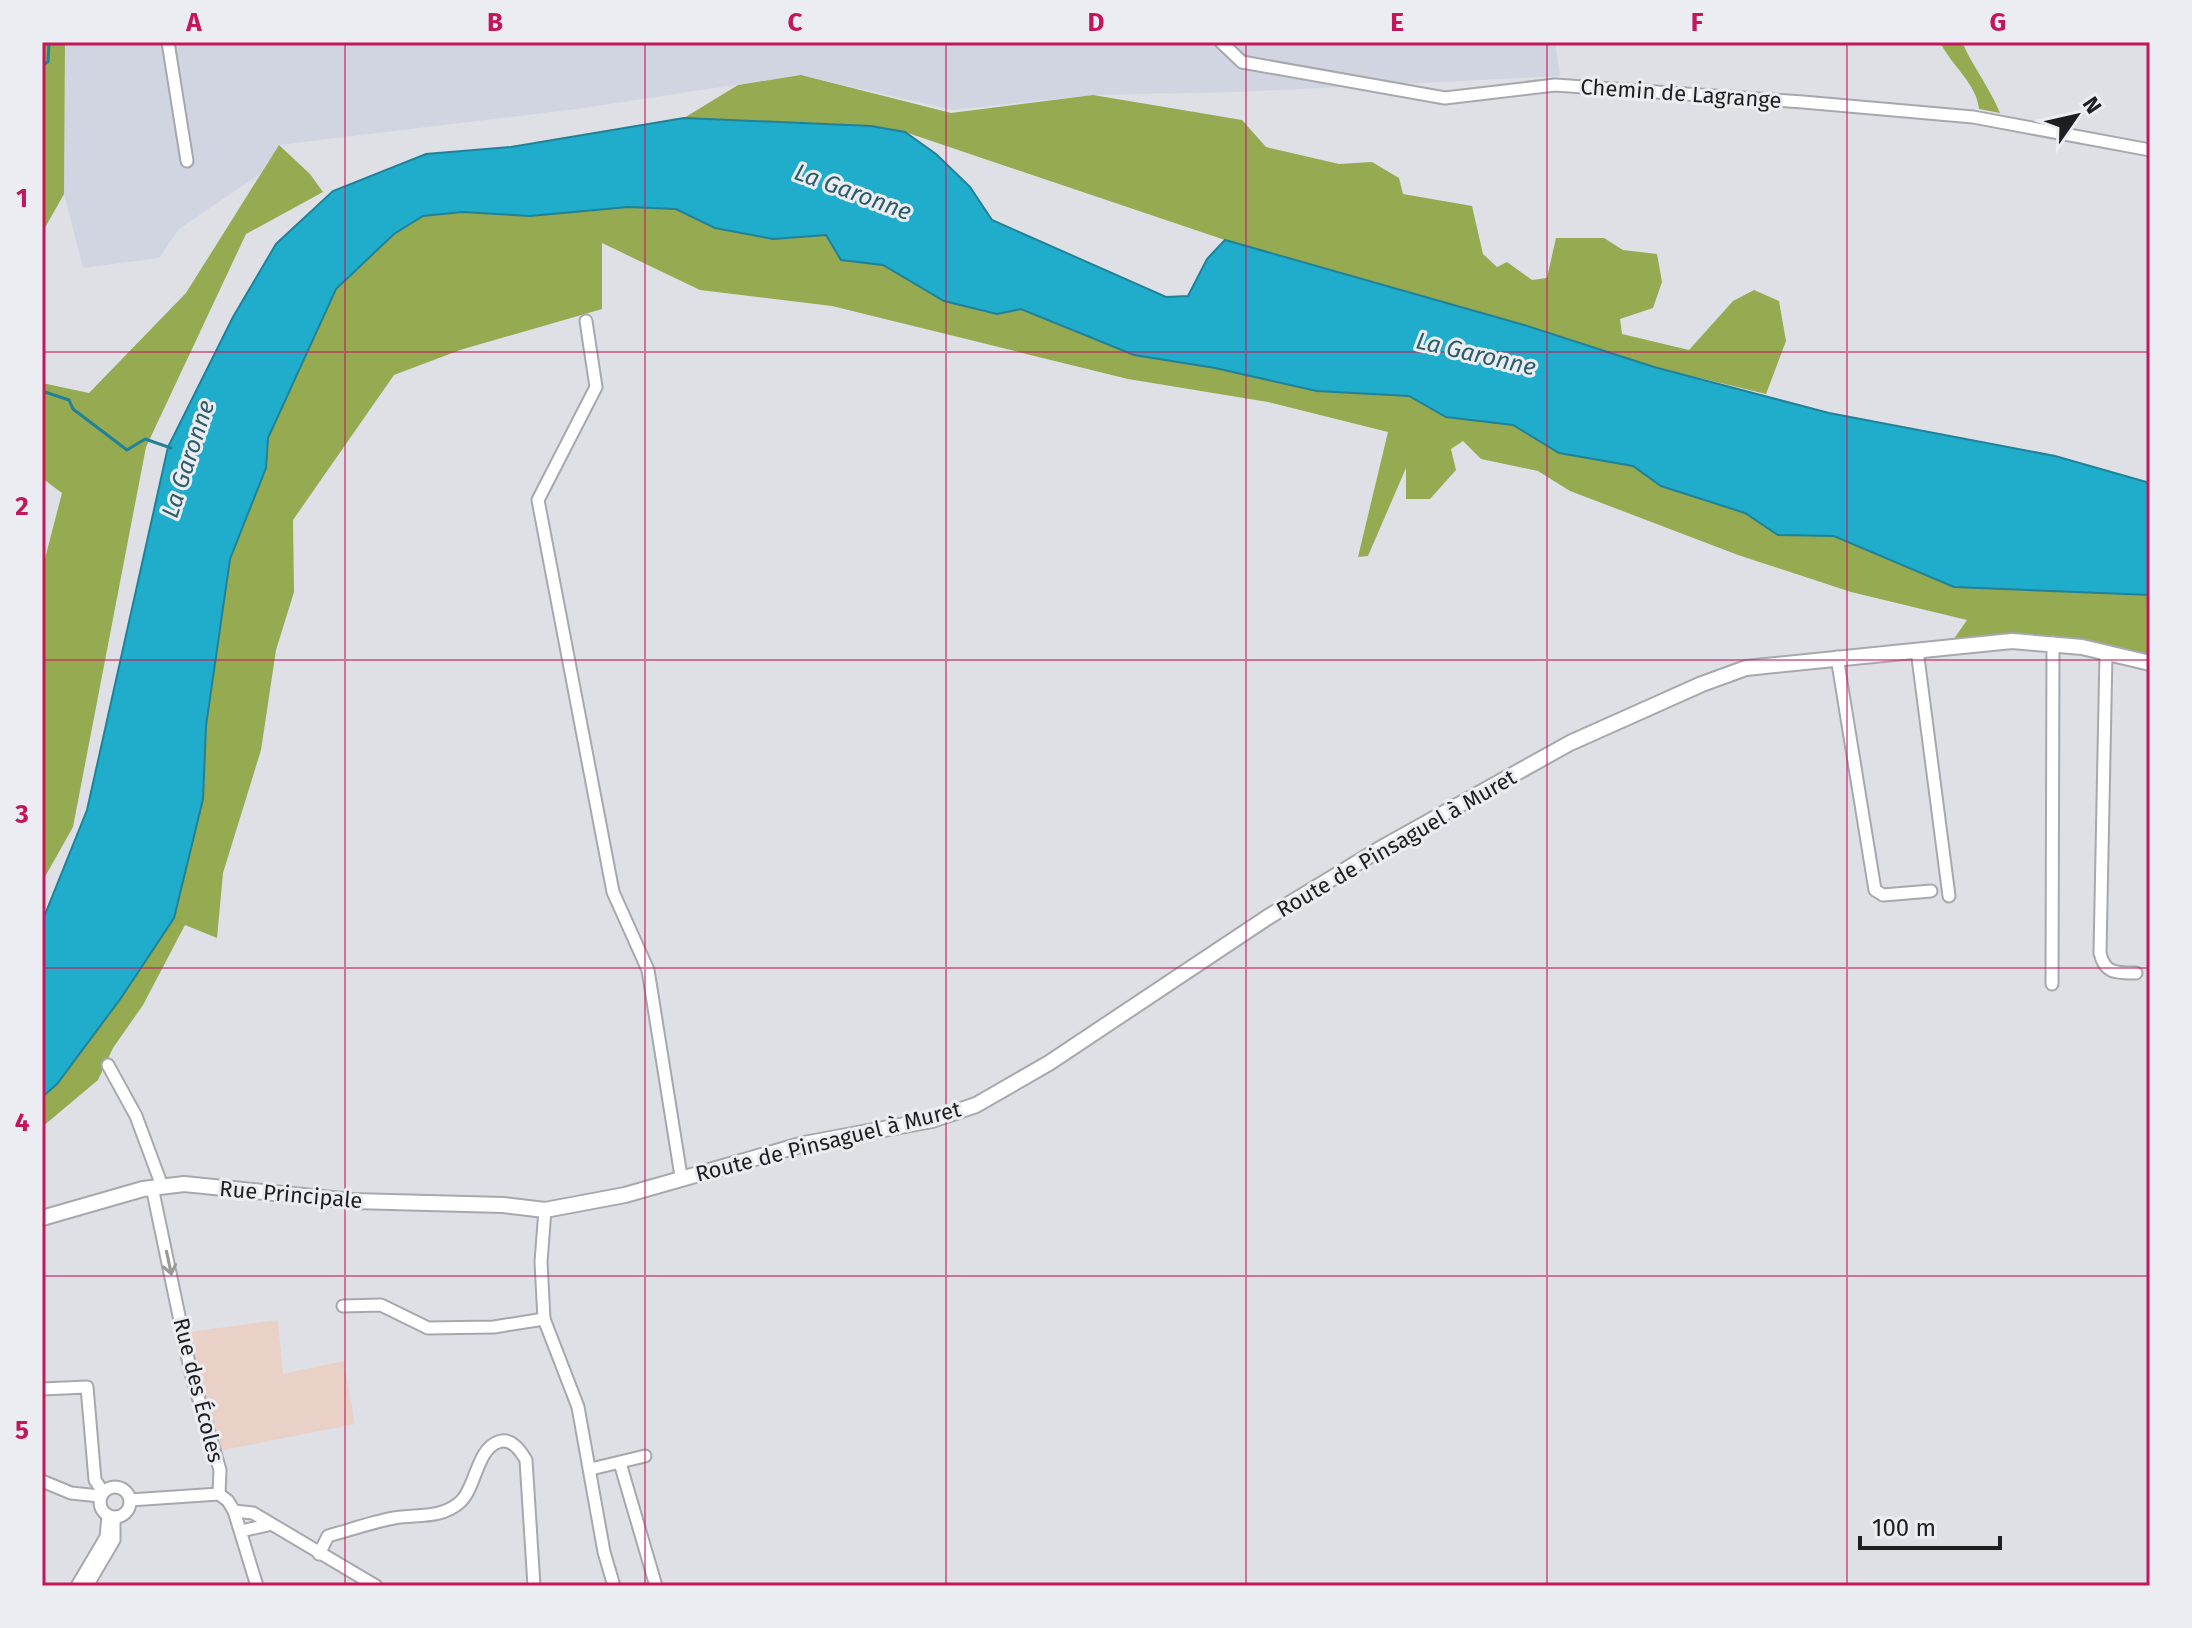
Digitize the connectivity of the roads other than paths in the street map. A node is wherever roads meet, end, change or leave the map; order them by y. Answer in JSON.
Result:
{"nodes":[{"id":1,"x":168,"y":42,"type":"edge"},
{"id":2,"x":1221,"y":42,"type":"edge"},
{"id":3,"x":2150,"y":150,"type":"edge"},
{"id":4,"x":187,"y":161,"type":"dead end"},
{"id":5,"x":586,"y":321,"type":"dead end"},
{"id":6,"x":2053,"y":643,"type":"junction"},
{"id":7,"x":1917,"y":650,"type":"junction"},
{"id":8,"x":2106,"y":653,"type":"junction"},
{"id":9,"x":1837,"y":657,"type":"junction"},
{"id":10,"x":2150,"y":663,"type":"edge"},
{"id":11,"x":1931,"y":891,"type":"dead end"},
{"id":12,"x":1949,"y":896,"type":"dead end"},
{"id":13,"x":2136,"y":973,"type":"dead end"},
{"id":14,"x":2052,"y":984,"type":"dead end"},
{"id":15,"x":108,"y":1065,"type":"dead end"},
{"id":16,"x":681,"y":1176,"type":"junction"},
{"id":17,"x":157,"y":1187,"type":"junction"},
{"id":18,"x":545,"y":1210,"type":"junction"},
{"id":19,"x":42,"y":1218,"type":"edge"},
{"id":20,"x":343,"y":1306,"type":"dead end"},
{"id":21,"x":544,"y":1319,"type":"junction"},
{"id":22,"x":42,"y":1389,"type":"edge"},
{"id":23,"x":645,"y":1456,"type":"dead end"},
{"id":24,"x":620,"y":1463,"type":"junction"},
{"id":25,"x":591,"y":1469,"type":"junction"},
{"id":26,"x":42,"y":1481,"type":"edge"},
{"id":27,"x":101,"y":1494,"type":"junction"},
{"id":28,"x":219,"y":1494,"type":"junction"},
{"id":29,"x":130,"y":1500,"type":"junction"},
{"id":30,"x":234,"y":1511,"type":"junction"},
{"id":31,"x":111,"y":1516,"type":"junction"},
{"id":32,"x":268,"y":1525,"type":"junction"},
{"id":33,"x":241,"y":1531,"type":"junction"},
{"id":34,"x":319,"y":1554,"type":"junction"},
{"id":35,"x":77,"y":1586,"type":"edge"},
{"id":36,"x":87,"y":1586,"type":"edge"},
{"id":37,"x":257,"y":1586,"type":"edge"},
{"id":38,"x":376,"y":1586,"type":"edge"},
{"id":39,"x":534,"y":1586,"type":"edge"},
{"id":40,"x":614,"y":1586,"type":"edge"},
{"id":41,"x":656,"y":1586,"type":"edge"}],
"edges":[{"from":1,"to":4,"type":"street"},
{"from":2,"to":3,"type":"street","name":"Chemin de Lagrange"},
{"from":5,"to":16,"type":"street"},
{"from":6,"to":7,"type":"street","name":"Route de Pinsaguel à Muret"},
{"from":6,"to":8,"type":"street","name":"Route de Pinsaguel à Muret"},
{"from":6,"to":14,"type":"street"},
{"from":7,"to":9,"type":"street","name":"Route de Pinsaguel à Muret"},
{"from":7,"to":12,"type":"street"},
{"from":8,"to":10,"type":"street","name":"Route de Pinsaguel à Muret"},
{"from":8,"to":13,"type":"street"},
{"from":9,"to":11,"type":"street"},
{"from":9,"to":16,"type":"street","name":"Route de Pinsaguel à Muret"},
{"from":15,"to":17,"type":"street","name":"Rue des Écoles"},
{"from":16,"to":18,"type":"street","name":"Route de Pinsaguel à Muret"},
{"from":17,"to":18,"type":"street","name":"Rue Principale"},
{"from":17,"to":19,"type":"street","name":"Rue Principale"},
{"from":17,"to":28,"type":"street","name":"Rue des Écoles","one_way":true},
{"from":18,"to":21,"type":"street"},
{"from":20,"to":21,"type":"street"},
{"from":21,"to":25,"type":"street"},
{"from":22,"to":27,"type":"street"},
{"from":23,"to":24,"type":"street"},
{"from":24,"to":25,"type":"street"},
{"from":24,"to":41,"type":"street"},
{"from":25,"to":40,"type":"street"},
{"from":26,"to":27,"type":"street"},
{"from":27,"to":29,"type":"street"},
{"from":27,"to":31,"type":"street"},
{"from":28,"to":29,"type":"street"},
{"from":28,"to":30,"type":"street","name":"Rue des Écoles"},
{"from":29,"to":31,"type":"street"},
{"from":30,"to":32,"type":"street"},
{"from":30,"to":33,"type":"street","name":"Rue des Écoles"},
{"from":31,"to":35,"type":"street"},
{"from":31,"to":36,"type":"street"},
{"from":32,"to":33,"type":"street"},
{"from":32,"to":34,"type":"street"},
{"from":33,"to":37,"type":"street","name":"Rue des Écoles"},
{"from":34,"to":38,"type":"street"},
{"from":34,"to":39,"type":"street"}]}
